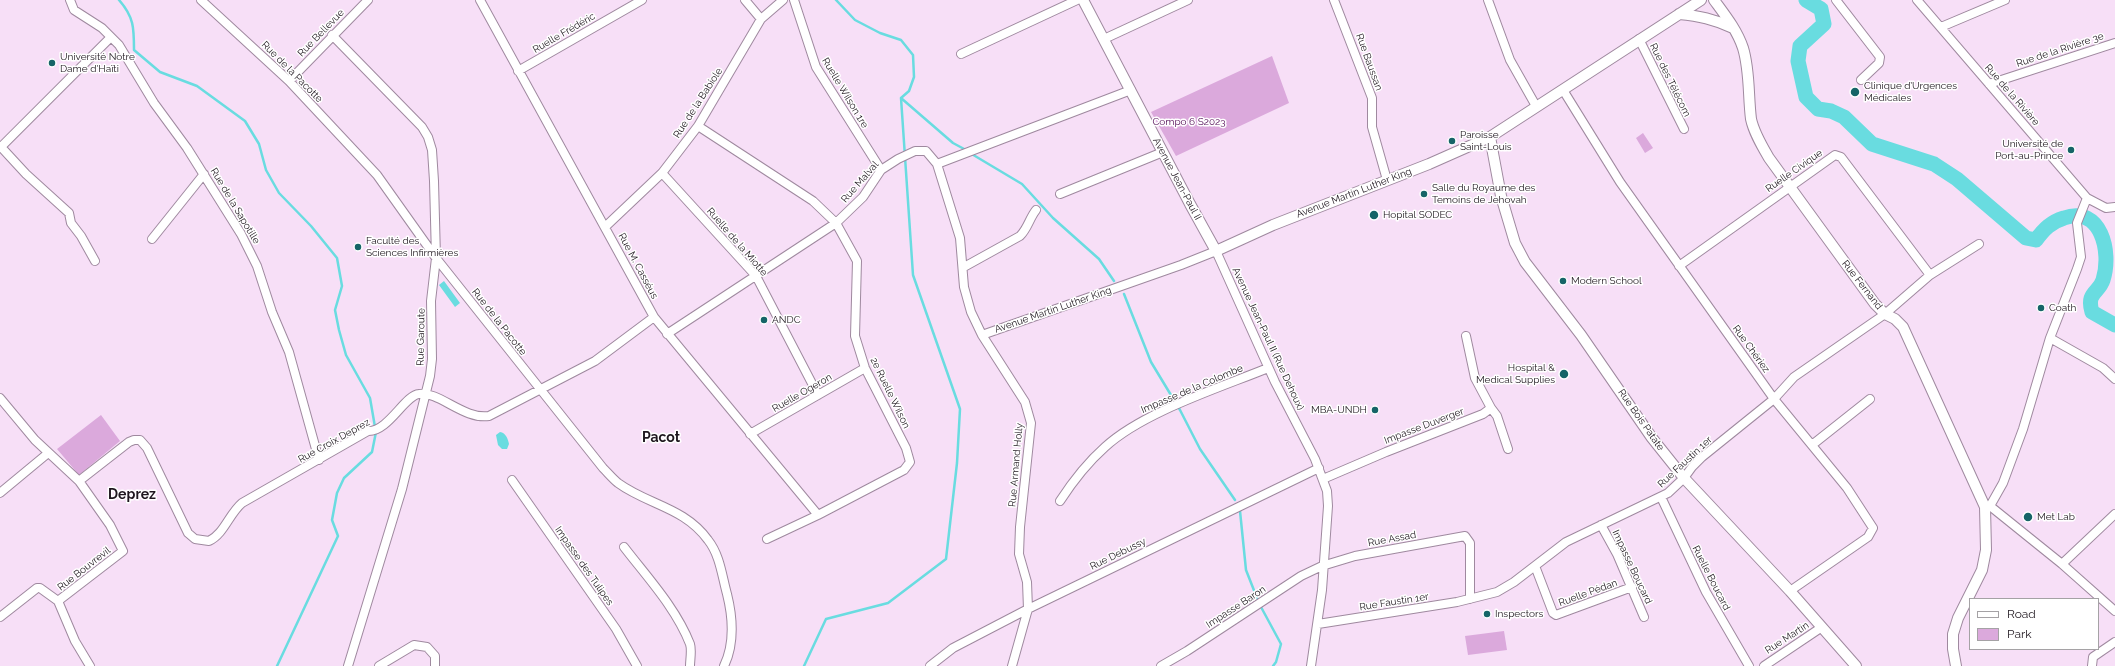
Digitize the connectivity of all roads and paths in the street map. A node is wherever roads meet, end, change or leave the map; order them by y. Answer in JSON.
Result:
{"nodes":[{"id":1,"x":70,"y":0,"type":"edge"},
{"id":2,"x":202,"y":0,"type":"edge"},
{"id":3,"x":368,"y":0,"type":"edge"},
{"id":4,"x":642,"y":0,"type":"edge"},
{"id":5,"x":745,"y":0,"type":"edge"},
{"id":6,"x":783,"y":0,"type":"edge"},
{"id":7,"x":794,"y":0,"type":"edge"},
{"id":8,"x":1077,"y":0,"type":"edge"},
{"id":9,"x":1083,"y":0,"type":"edge"},
{"id":10,"x":1188,"y":0,"type":"edge"},
{"id":11,"x":1334,"y":0,"type":"edge"},
{"id":12,"x":1488,"y":0,"type":"edge"},
{"id":13,"x":1701,"y":0,"type":"edge"},
{"id":14,"x":1714,"y":0,"type":"edge"},
{"id":15,"x":1836,"y":0,"type":"edge"},
{"id":16,"x":1917,"y":0,"type":"edge"},
{"id":17,"x":2005,"y":0,"type":"edge"},
{"id":18,"x":483,"y":1,"type":"edge"},
{"id":19,"x":1679,"y":14,"type":"junction"},
{"id":20,"x":761,"y":20,"type":"junction"},
{"id":21,"x":1941,"y":27,"type":"junction"},
{"id":22,"x":1734,"y":29,"type":"junction"},
{"id":23,"x":332,"y":35,"type":"junction"},
{"id":24,"x":111,"y":37,"type":"junction"},
{"id":25,"x":1104,"y":39,"type":"junction"},
{"id":26,"x":1639,"y":40,"type":"junction"},
{"id":27,"x":2115,"y":43,"type":"edge"},
{"id":28,"x":961,"y":54,"type":"dead end"},
{"id":29,"x":518,"y":71,"type":"junction"},
{"id":30,"x":1861,"y":80,"type":"dead end"},
{"id":31,"x":289,"y":81,"type":"junction"},
{"id":32,"x":1989,"y":84,"type":"junction"},
{"id":33,"x":1131,"y":90,"type":"junction"},
{"id":34,"x":1563,"y":90,"type":"junction"},
{"id":35,"x":1536,"y":106,"type":"junction"},
{"id":36,"x":698,"y":126,"type":"junction"},
{"id":37,"x":1684,"y":130,"type":"dead end"},
{"id":38,"x":1490,"y":137,"type":"junction"},
{"id":39,"x":1163,"y":152,"type":"junction"},
{"id":40,"x":937,"y":164,"type":"junction"},
{"id":41,"x":881,"y":170,"type":"junction"},
{"id":42,"x":662,"y":173,"type":"junction"},
{"id":43,"x":204,"y":174,"type":"junction"},
{"id":44,"x":1387,"y":180,"type":"junction"},
{"id":45,"x":1790,"y":186,"type":"junction"},
{"id":46,"x":1060,"y":194,"type":"dead end"},
{"id":47,"x":2087,"y":198,"type":"junction"},
{"id":48,"x":2115,"y":207,"type":"edge"},
{"id":49,"x":1036,"y":210,"type":"dead end"},
{"id":50,"x":836,"y":223,"type":"junction"},
{"id":51,"x":605,"y":227,"type":"junction"},
{"id":52,"x":152,"y":238,"type":"dead end"},
{"id":53,"x":1979,"y":244,"type":"dead end"},
{"id":54,"x":1216,"y":251,"type":"junction"},
{"id":55,"x":436,"y":258,"type":"junction"},
{"id":56,"x":95,"y":261,"type":"dead end"},
{"id":57,"x":1679,"y":266,"type":"junction"},
{"id":58,"x":964,"y":267,"type":"junction"},
{"id":59,"x":1930,"y":275,"type":"junction"},
{"id":60,"x":756,"y":276,"type":"junction"},
{"id":61,"x":1885,"y":314,"type":"junction"},
{"id":62,"x":654,"y":317,"type":"junction"},
{"id":63,"x":667,"y":334,"type":"junction"},
{"id":64,"x":982,"y":335,"type":"junction"},
{"id":65,"x":1466,"y":336,"type":"dead end"},
{"id":66,"x":2050,"y":338,"type":"junction"},
{"id":67,"x":865,"y":368,"type":"junction"},
{"id":68,"x":1268,"y":368,"type":"junction"},
{"id":69,"x":2115,"y":379,"type":"edge"},
{"id":70,"x":540,"y":389,"type":"junction"},
{"id":71,"x":427,"y":394,"type":"junction"},
{"id":72,"x":818,"y":395,"type":"junction"},
{"id":73,"x":0,"y":398,"type":"edge"},
{"id":74,"x":1774,"y":399,"type":"junction"},
{"id":75,"x":1870,"y":399,"type":"dead end"},
{"id":76,"x":1491,"y":408,"type":"junction"},
{"id":77,"x":750,"y":434,"type":"junction"},
{"id":78,"x":1812,"y":445,"type":"junction"},
{"id":79,"x":1508,"y":449,"type":"dead end"},
{"id":80,"x":47,"y":454,"type":"junction"},
{"id":81,"x":320,"y":460,"type":"junction"},
{"id":82,"x":1319,"y":468,"type":"junction"},
{"id":83,"x":1684,"y":478,"type":"junction"},
{"id":84,"x":512,"y":480,"type":"dead end"},
{"id":85,"x":1323,"y":480,"type":"junction"},
{"id":86,"x":79,"y":481,"type":"junction"},
{"id":87,"x":0,"y":493,"type":"edge"},
{"id":88,"x":1661,"y":497,"type":"junction"},
{"id":89,"x":1060,"y":501,"type":"dead end"},
{"id":90,"x":1988,"y":506,"type":"junction"},
{"id":91,"x":2115,"y":514,"type":"edge"},
{"id":92,"x":818,"y":515,"type":"junction"},
{"id":93,"x":1601,"y":525,"type":"junction"},
{"id":94,"x":767,"y":539,"type":"dead end"},
{"id":95,"x":624,"y":548,"type":"dead end"},
{"id":96,"x":2062,"y":564,"type":"junction"},
{"id":97,"x":1322,"y":566,"type":"junction"},
{"id":98,"x":1535,"y":566,"type":"junction"},
{"id":99,"x":1632,"y":587,"type":"junction"},
{"id":100,"x":1790,"y":591,"type":"junction"},
{"id":101,"x":1470,"y":599,"type":"junction"},
{"id":102,"x":58,"y":601,"type":"junction"},
{"id":103,"x":1028,"y":609,"type":"junction"},
{"id":104,"x":2115,"y":611,"type":"edge"},
{"id":105,"x":1644,"y":617,"type":"dead end"},
{"id":106,"x":0,"y":618,"type":"edge"},
{"id":107,"x":1318,"y":624,"type":"junction"},
{"id":108,"x":1822,"y":627,"type":"junction"},
{"id":109,"x":2115,"y":642,"type":"edge"},
{"id":110,"x":90,"y":666,"type":"edge"},
{"id":111,"x":348,"y":666,"type":"edge"},
{"id":112,"x":379,"y":666,"type":"edge"},
{"id":113,"x":435,"y":666,"type":"edge"},
{"id":114,"x":637,"y":666,"type":"edge"},
{"id":115,"x":690,"y":666,"type":"edge"},
{"id":116,"x":724,"y":666,"type":"edge"},
{"id":117,"x":930,"y":666,"type":"edge"},
{"id":118,"x":1012,"y":666,"type":"edge"},
{"id":119,"x":1160,"y":666,"type":"edge"},
{"id":120,"x":1311,"y":666,"type":"edge"},
{"id":121,"x":1749,"y":666,"type":"edge"},
{"id":122,"x":1764,"y":666,"type":"edge"},
{"id":123,"x":1856,"y":666,"type":"edge"},
{"id":124,"x":1956,"y":666,"type":"edge"},
{"id":125,"x":2092,"y":666,"type":"edge"}],
"edges":[{"from":1,"to":24,"type":"street","name":"Rue de la Sapotille"},
{"from":2,"to":31,"type":"street","name":"Rue de la Pacotte"},
{"from":3,"to":23,"type":"street","name":"Rue Bellevue"},
{"from":4,"to":29,"type":"street","name":"Ruelle Frédéric"},
{"from":5,"to":20,"type":"street"},
{"from":6,"to":20,"type":"street","name":"Rue de la Babiole"},
{"from":7,"to":41,"type":"street","name":"Ruelle Wilson 1re"},
{"from":8,"to":28,"type":"street"},
{"from":9,"to":25,"type":"street","name":"Avenue Jean-Paul II"},
{"from":10,"to":25,"type":"street"},
{"from":11,"to":44,"type":"street","name":"Rue Baussan"},
{"from":12,"to":35,"type":"street"},
{"from":13,"to":19,"type":"street","name":"Avenue Martin Luther King"},
{"from":14,"to":22,"type":"street","name":"Rue Fernand"},
{"from":15,"to":30,"type":"street"},
{"from":16,"to":21,"type":"street","name":"Rue de la Rivière"},
{"from":17,"to":21,"type":"street"},
{"from":18,"to":29,"type":"street","name":"Rue M. Casséus"},
{"from":19,"to":22,"type":"street"},
{"from":19,"to":26,"type":"street","name":"Avenue Martin Luther King"},
{"from":20,"to":36,"type":"street","name":"Rue de la Babiole"},
{"from":21,"to":32,"type":"street","name":"Rue de la Rivière"},
{"from":22,"to":45,"type":"street","name":"Rue Fernand"},
{"from":23,"to":31,"type":"street","name":"Rue Bellevue"},
{"from":23,"to":55,"type":"street","name":"Rue Garoute"},
{"from":24,"to":43,"type":"street","name":"Rue de la Sapotille"},
{"from":24,"to":56,"type":"street"},
{"from":25,"to":33,"type":"street","name":"Avenue Jean-Paul II"},
{"from":26,"to":34,"type":"street","name":"Avenue Martin Luther King"},
{"from":26,"to":37,"type":"street","name":"Rue des Télécom"},
{"from":27,"to":32,"type":"street","name":"Rue de la Rivière 3e"},
{"from":29,"to":51,"type":"street","name":"Rue M. Casséus"},
{"from":31,"to":55,"type":"street","name":"Rue de la Pacotte"},
{"from":32,"to":47,"type":"street","name":"Rue de la Rivière"},
{"from":33,"to":39,"type":"street","name":"Avenue Jean-Paul II"},
{"from":33,"to":40,"type":"street"},
{"from":34,"to":35,"type":"street","name":"Avenue Martin Luther King"},
{"from":34,"to":57,"type":"street","name":"Rue Chériez"},
{"from":35,"to":38,"type":"street","name":"Avenue Martin Luther King"},
{"from":36,"to":42,"type":"street","name":"Rue de la Babiole"},
{"from":36,"to":50,"type":"street","name":"2e Ruelle Wilson"},
{"from":38,"to":44,"type":"street","name":"Avenue Martin Luther King"},
{"from":38,"to":83,"type":"street","name":"Rue Bois Patate"},
{"from":39,"to":46,"type":"street"},
{"from":39,"to":54,"type":"street","name":"Avenue Jean-Paul II"},
{"from":40,"to":41,"type":"street","name":"Rue Malval"},
{"from":40,"to":58,"type":"street","name":"Rue Armand Holly"},
{"from":41,"to":50,"type":"street","name":"Rue Malval"},
{"from":42,"to":51,"type":"street","name":"Rue de la Babiole"},
{"from":42,"to":60,"type":"street","name":"Ruelle de la Miotte"},
{"from":43,"to":52,"type":"street"},
{"from":43,"to":81,"type":"street","name":"Rue de la Sapotille"},
{"from":44,"to":54,"type":"street","name":"Avenue Martin Luther King"},
{"from":45,"to":57,"type":"street","name":"Ruelle Civique"},
{"from":45,"to":59,"type":"street","name":"Ruelle Civique"},
{"from":45,"to":61,"type":"street","name":"Rue Fernand"},
{"from":47,"to":48,"type":"street","name":"Rue de la Rivière"},
{"from":47,"to":66,"type":"street"},
{"from":49,"to":58,"type":"street"},
{"from":50,"to":60,"type":"street","name":"Rue Malval"},
{"from":50,"to":67,"type":"street","name":"2e Ruelle Wilson"},
{"from":51,"to":62,"type":"street","name":"Rue M. Casséus"},
{"from":53,"to":59,"type":"street","name":"Rue Faustin 1er"},
{"from":54,"to":64,"type":"street","name":"Avenue Martin Luther King"},
{"from":54,"to":68,"type":"street","name":"Avenue Jean-Paul II (Rue Dehoux)"},
{"from":55,"to":70,"type":"street","name":"Rue de la Pacotte"},
{"from":55,"to":71,"type":"street","name":"Rue Garoute"},
{"from":57,"to":74,"type":"street","name":"Rue Chériez"},
{"from":58,"to":64,"type":"street","name":"Rue Armand Holly"},
{"from":59,"to":61,"type":"street","name":"Rue Faustin 1er"},
{"from":60,"to":63,"type":"street","name":"Rue Malval"},
{"from":60,"to":72,"type":"street","name":"Ruelle de la Miotte"},
{"from":61,"to":74,"type":"street","name":"Rue Faustin 1er"},
{"from":61,"to":90,"type":"street","name":"Rue Fernand"},
{"from":62,"to":63,"type":"street","name":"Rue M. Casséus"},
{"from":62,"to":70,"type":"street"},
{"from":63,"to":77,"type":"street","name":"Rue M. Casséus"},
{"from":64,"to":103,"type":"street","name":"Rue Armand Holly"},
{"from":65,"to":76,"type":"street"},
{"from":66,"to":69,"type":"street"},
{"from":66,"to":90,"type":"street"},
{"from":67,"to":72,"type":"street","name":"Ruelle Ogeron"},
{"from":67,"to":92,"type":"street","name":"2e Ruelle Wilson"},
{"from":68,"to":82,"type":"street","name":"Avenue Jean-Paul II (Rue Dehoux)"},
{"from":68,"to":89,"type":"street","name":"Impasse de la Colombe"},
{"from":70,"to":71,"type":"street"},
{"from":70,"to":116,"type":"street","name":"Rue de la Pacotte"},
{"from":71,"to":81,"type":"street","name":"Rue Croix Deprez"},
{"from":71,"to":111,"type":"street","name":"Rue Garoute"},
{"from":72,"to":77,"type":"street","name":"Ruelle Ogeron"},
{"from":73,"to":80,"type":"street"},
{"from":74,"to":78,"type":"street","name":"Rue Chériez"},
{"from":74,"to":83,"type":"street","name":"Rue Faustin 1er"},
{"from":75,"to":78,"type":"street"},
{"from":76,"to":79,"type":"street"},
{"from":76,"to":85,"type":"street","name":"Impasse Duverger"},
{"from":77,"to":92,"type":"street","name":"Rue M. Casséus"},
{"from":78,"to":100,"type":"street","name":"Rue Chériez"},
{"from":80,"to":86,"type":"street"},
{"from":80,"to":87,"type":"street"},
{"from":81,"to":86,"type":"street","name":"Rue Croix Deprez"},
{"from":82,"to":85,"type":"street","name":"Avenue Jean-Paul II (Rue Dehoux)"},
{"from":82,"to":103,"type":"street","name":"Rue Debussy"},
{"from":83,"to":88,"type":"street","name":"Rue Faustin 1er"},
{"from":83,"to":100,"type":"street","name":"Rue Bois Patate"},
{"from":84,"to":114,"type":"street","name":"Impasse des Tulipes"},
{"from":85,"to":97,"type":"street","name":"Avenue Jean-Paul II (Rue Dehoux)"},
{"from":86,"to":102,"type":"street","name":"Rue Bouvrevil"},
{"from":88,"to":93,"type":"street","name":"Rue Faustin 1er"},
{"from":88,"to":121,"type":"street","name":"Ruelle Boucard"},
{"from":90,"to":96,"type":"street"},
{"from":90,"to":124,"type":"street","name":"Rue Fernand"},
{"from":91,"to":96,"type":"street"},
{"from":92,"to":94,"type":"street","name":"2e Ruelle Wilson"},
{"from":93,"to":98,"type":"street","name":"Rue Faustin 1er"},
{"from":93,"to":99,"type":"street","name":"Impasse Boucard"},
{"from":95,"to":115,"type":"street"},
{"from":96,"to":104,"type":"street"},
{"from":97,"to":101,"type":"street","name":"Rue Assad"},
{"from":97,"to":107,"type":"street","name":"Avenue Jean-Paul II (Rue Dehoux)"},
{"from":97,"to":119,"type":"street","name":"Impasse Baron"},
{"from":98,"to":99,"type":"street","name":"Ruelle Pédan"},
{"from":98,"to":101,"type":"street","name":"Rue Faustin 1er"},
{"from":99,"to":105,"type":"street","name":"Impasse Boucard"},
{"from":100,"to":108,"type":"street","name":"Rue Bois Patate"},
{"from":101,"to":107,"type":"street","name":"Rue Faustin 1er"},
{"from":102,"to":106,"type":"street","name":"Rue Bouvrevil"},
{"from":102,"to":110,"type":"street"},
{"from":103,"to":117,"type":"street","name":"Rue Debussy"},
{"from":103,"to":118,"type":"street","name":"Rue Armand Holly"},
{"from":107,"to":120,"type":"street","name":"Avenue Jean-Paul II (Rue Dehoux)"},
{"from":108,"to":122,"type":"street","name":"Rue Martin"},
{"from":108,"to":123,"type":"street","name":"Rue Bois Patate"},
{"from":109,"to":125,"type":"street"},
{"from":112,"to":113,"type":"street"}]}
